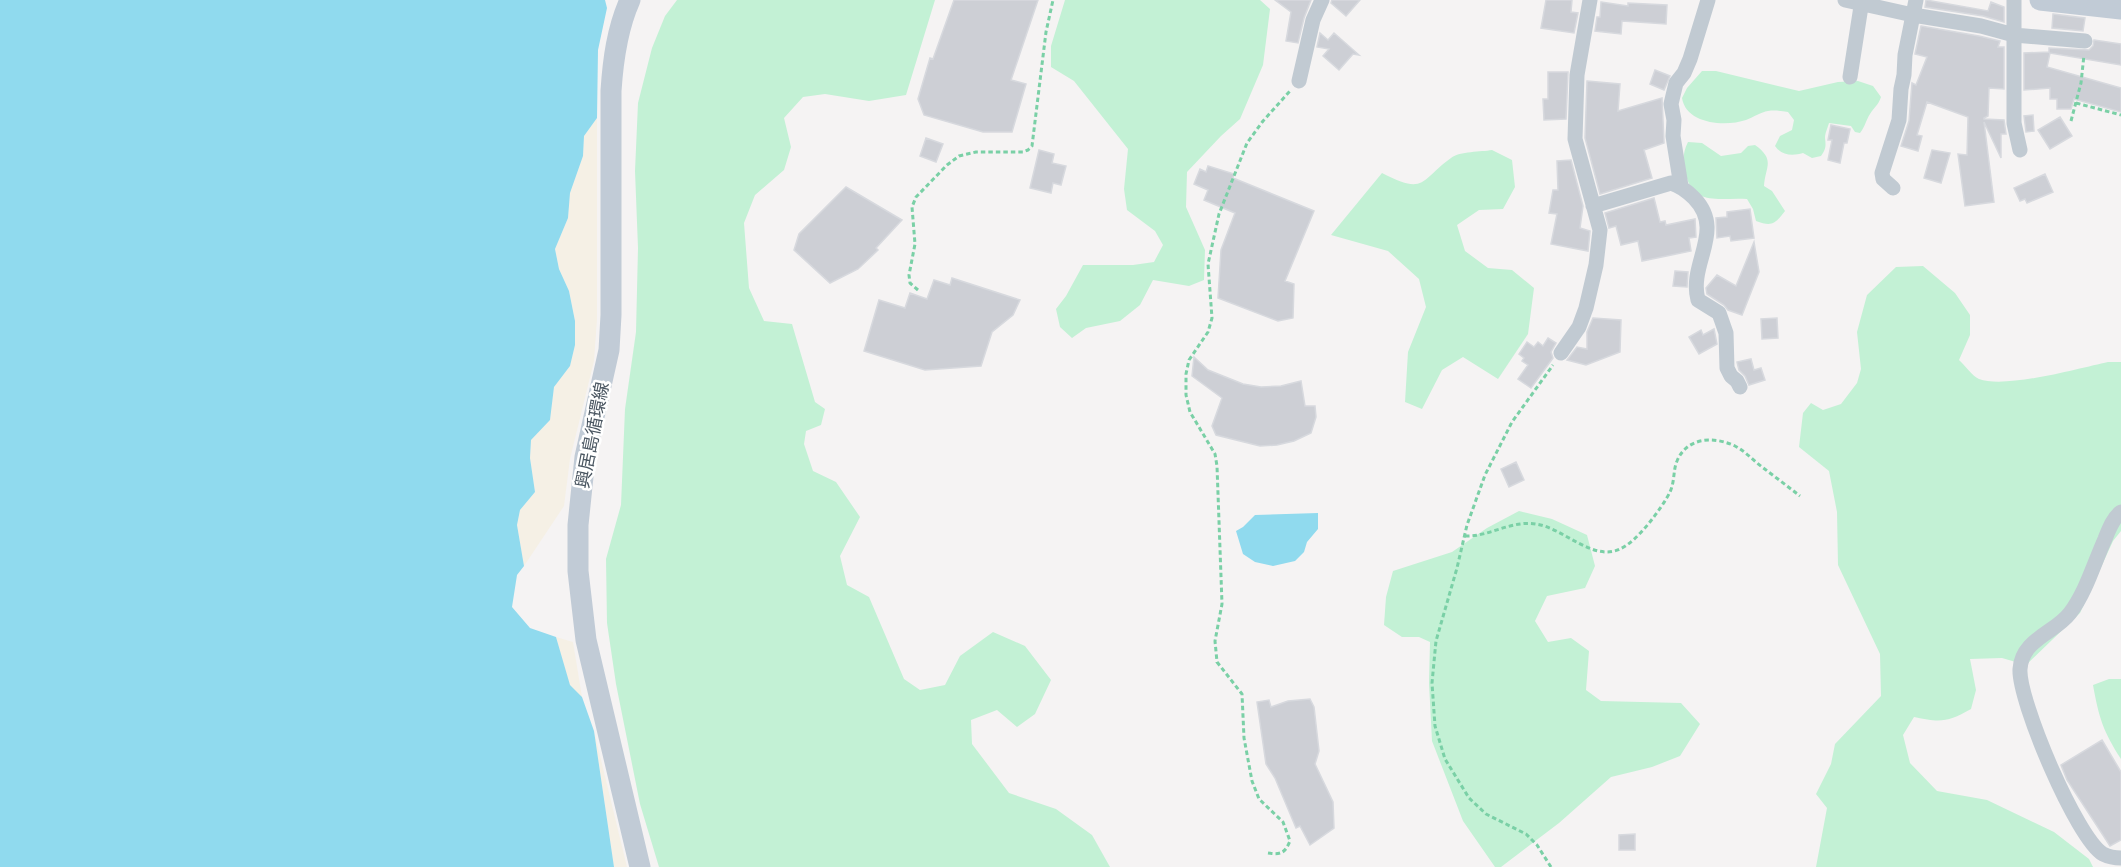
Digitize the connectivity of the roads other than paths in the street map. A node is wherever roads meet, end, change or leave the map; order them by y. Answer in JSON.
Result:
{"nodes":[{"id":1,"x":630,"y":0,"type":"edge"},
{"id":2,"x":1322,"y":0,"type":"edge"},
{"id":3,"x":1590,"y":0,"type":"edge"},
{"id":4,"x":1708,"y":0,"type":"edge"},
{"id":5,"x":1845,"y":0,"type":"edge"},
{"id":6,"x":2014,"y":0,"type":"edge"},
{"id":7,"x":2040,"y":0,"type":"edge"},
{"id":8,"x":1861,"y":2,"type":"edge"},
{"id":9,"x":1914,"y":8,"type":"edge"},
{"id":10,"x":2121,"y":9,"type":"edge"},
{"id":11,"x":2014,"y":35,"type":"junction"},
{"id":12,"x":2085,"y":41,"type":"road end"},
{"id":13,"x":1850,"y":77,"type":"dead end"},
{"id":14,"x":1299,"y":81,"type":"road end"},
{"id":15,"x":2020,"y":150,"type":"dead end"},
{"id":16,"x":1681,"y":186,"type":"junction"},
{"id":17,"x":1893,"y":188,"type":"dead end"},
{"id":18,"x":1593,"y":206,"type":"junction"},
{"id":19,"x":1561,"y":353,"type":"road end"},
{"id":20,"x":1740,"y":387,"type":"dead end"},
{"id":21,"x":2121,"y":512,"type":"edge"},
{"id":22,"x":2121,"y":858,"type":"edge"},
{"id":23,"x":640,"y":867,"type":"edge"}],
"edges":[{"from":1,"to":23,"type":"main road","name":"興居島循環線"},
{"from":2,"to":14,"type":"street"},
{"from":3,"to":18,"type":"street"},
{"from":4,"to":16,"type":"street"},
{"from":5,"to":8,"type":"street"},
{"from":6,"to":11,"type":"street"},
{"from":7,"to":10,"type":"main road"},
{"from":8,"to":9,"type":"street"},
{"from":8,"to":13,"type":"street"},
{"from":9,"to":11,"type":"street"},
{"from":9,"to":17,"type":"street"},
{"from":11,"to":12,"type":"street"},
{"from":11,"to":15,"type":"street"},
{"from":16,"to":18,"type":"street"},
{"from":16,"to":20,"type":"street"},
{"from":18,"to":19,"type":"street"},
{"from":21,"to":22,"type":"street"}]}
